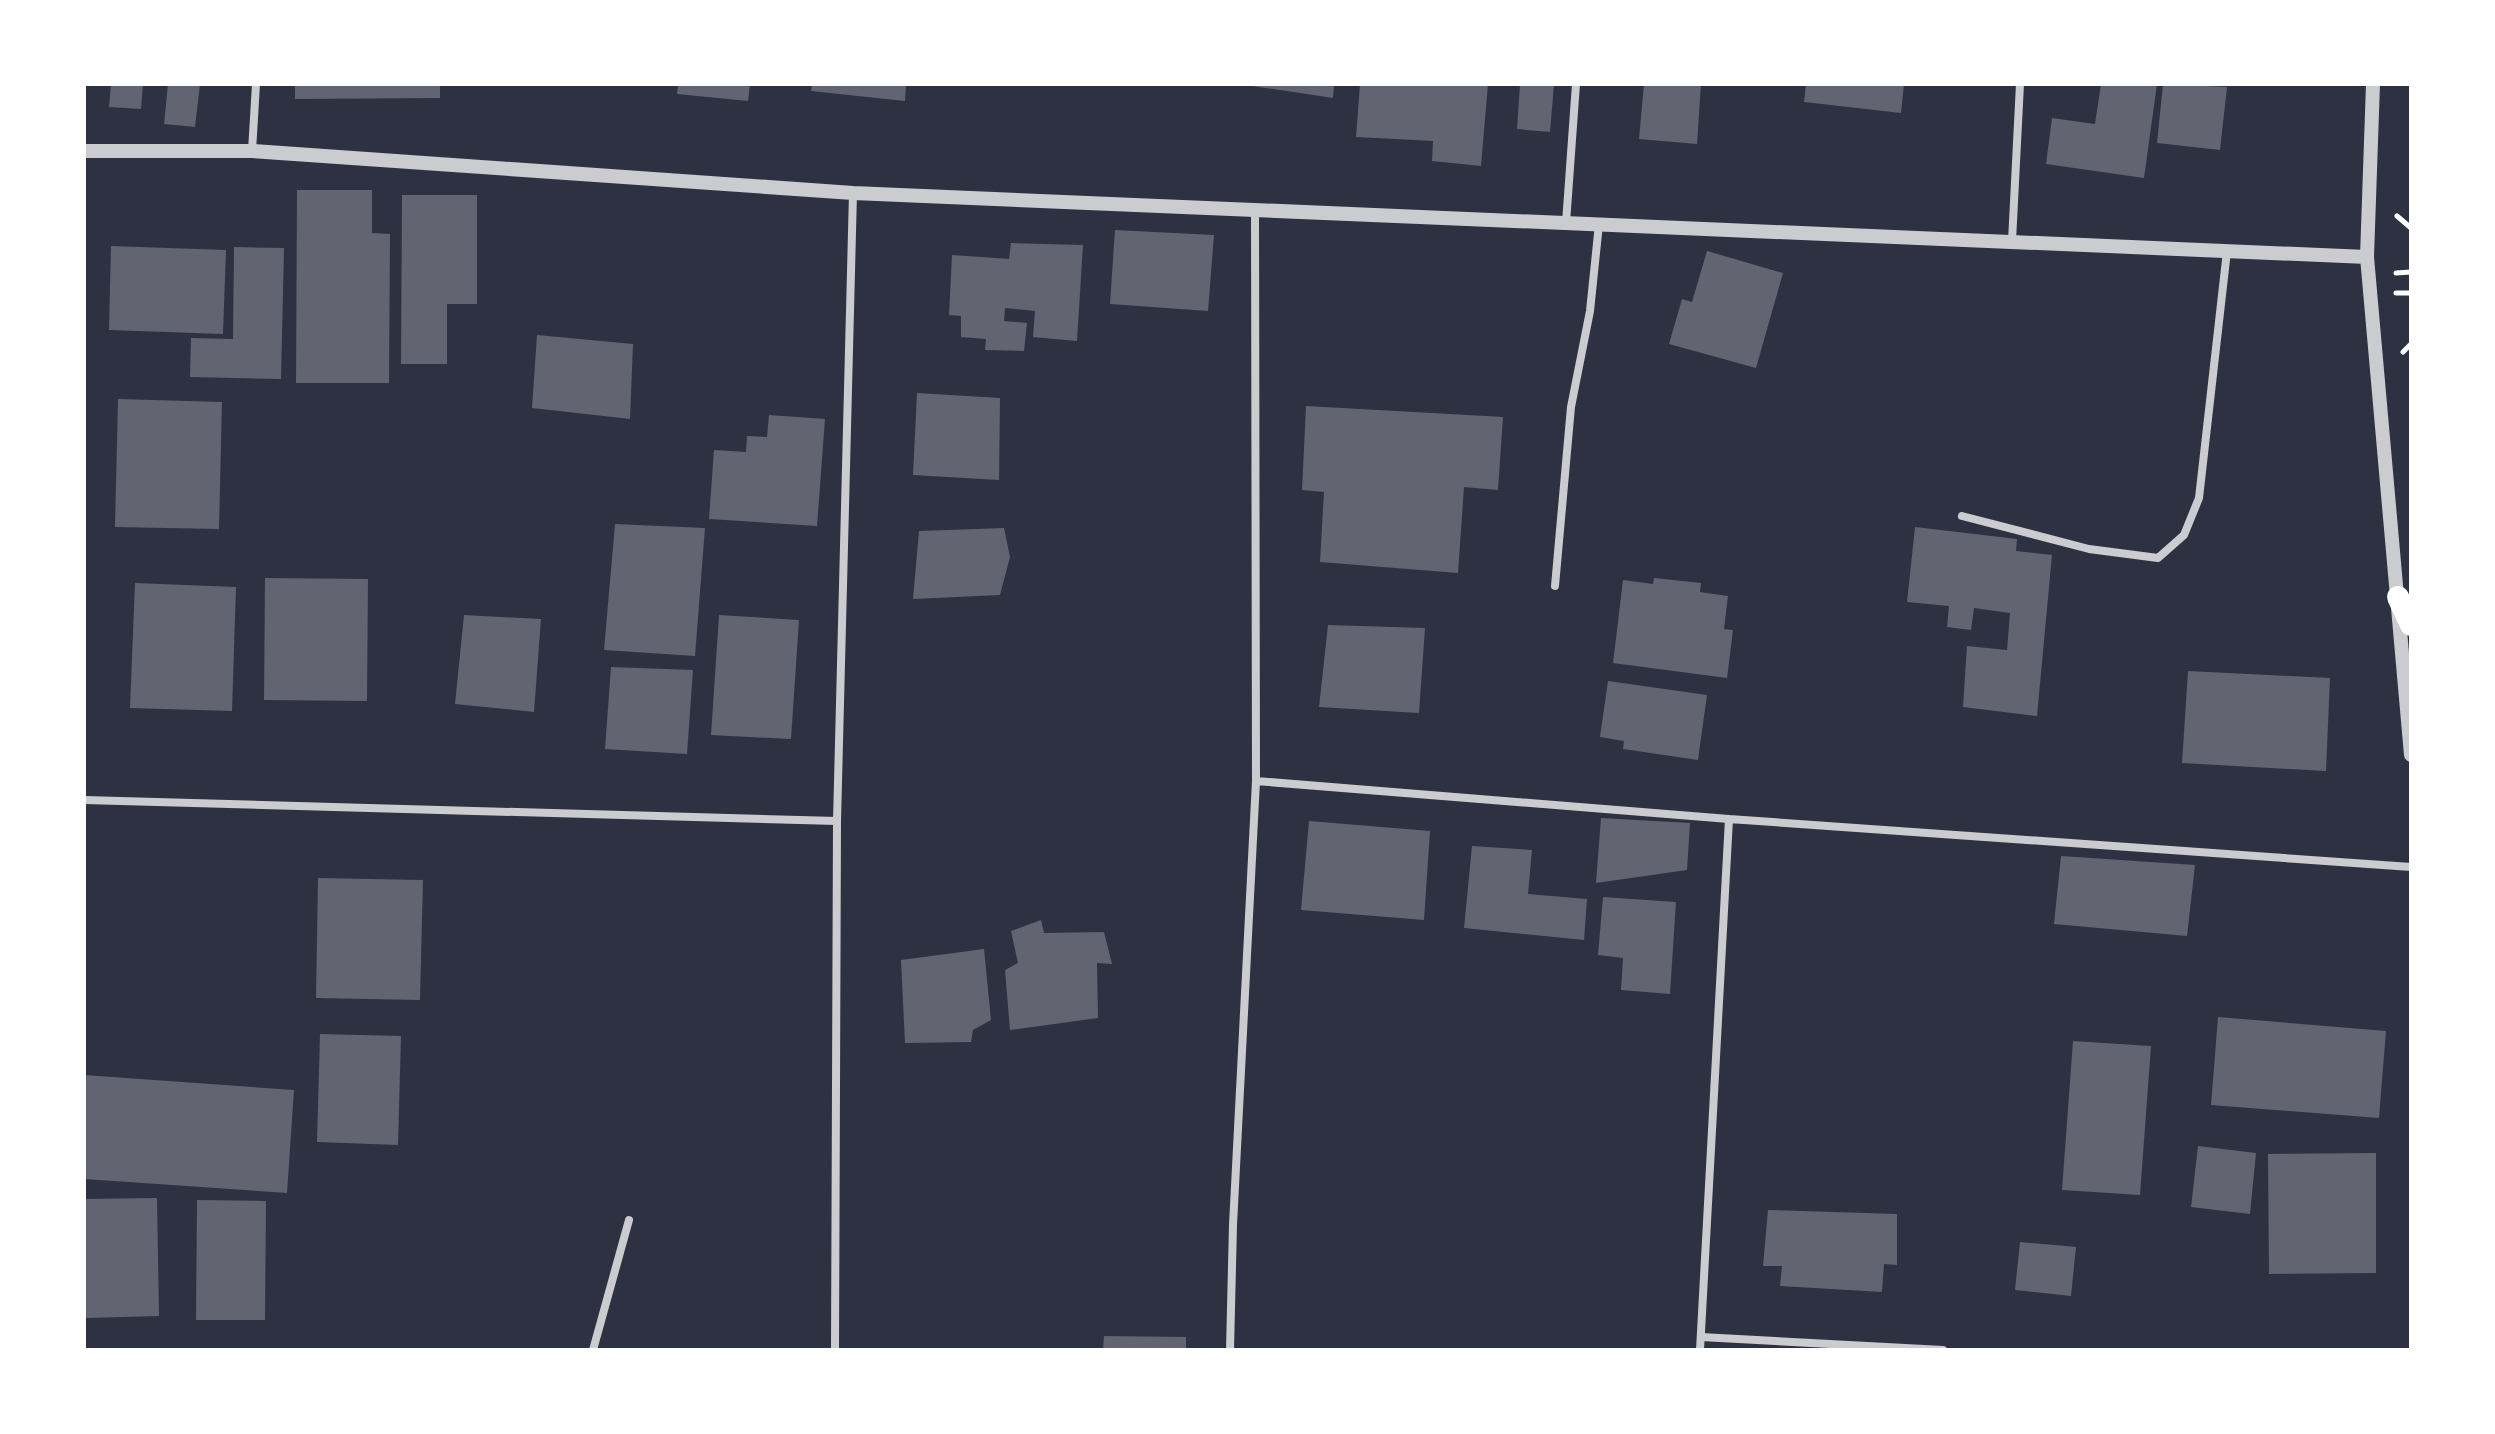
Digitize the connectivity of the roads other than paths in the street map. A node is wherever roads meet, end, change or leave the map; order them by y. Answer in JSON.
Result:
{"nodes":[{"id":1,"x":256,"y":84,"type":"edge"},
{"id":2,"x":1576,"y":84,"type":"edge"},
{"id":3,"x":2020,"y":84,"type":"edge"},
{"id":4,"x":2373,"y":84,"type":"edge"},
{"id":5,"x":84,"y":151,"type":"edge"},
{"id":6,"x":252,"y":151,"type":"junction"},
{"id":7,"x":853,"y":193,"type":"junction"},
{"id":8,"x":1255,"y":210,"type":"junction"},
{"id":9,"x":1566,"y":223,"type":"junction"},
{"id":10,"x":1599,"y":224,"type":"junction"},
{"id":11,"x":2012,"y":241,"type":"junction"},
{"id":12,"x":2227,"y":251,"type":"junction"},
{"id":13,"x":2367,"y":257,"type":"junction"},
{"id":14,"x":1962,"y":516,"type":"dead end"},
{"id":15,"x":1555,"y":586,"type":"dead end"},
{"id":16,"x":2398,"y":597,"type":"junction"},
{"id":17,"x":2411,"y":625,"type":"edge"},
{"id":18,"x":2411,"y":755,"type":"edge"},
{"id":19,"x":1256,"y":781,"type":"junction"},
{"id":20,"x":84,"y":800,"type":"edge"},
{"id":21,"x":1729,"y":819,"type":"junction"},
{"id":22,"x":837,"y":821,"type":"junction"},
{"id":23,"x":2411,"y":867,"type":"edge"},
{"id":24,"x":629,"y":1220,"type":"dead end"},
{"id":25,"x":1701,"y":1337,"type":"junction"},
{"id":26,"x":593,"y":1350,"type":"edge"},
{"id":27,"x":835,"y":1350,"type":"edge"},
{"id":28,"x":1230,"y":1350,"type":"edge"},
{"id":29,"x":1700,"y":1350,"type":"edge"},
{"id":30,"x":1943,"y":1350,"type":"edge"}],
"edges":[{"from":1,"to":6,"type":"street"},
{"from":2,"to":9,"type":"street"},
{"from":3,"to":11,"type":"street"},
{"from":4,"to":13,"type":"street"},
{"from":5,"to":6,"type":"street"},
{"from":6,"to":7,"type":"street"},
{"from":7,"to":8,"type":"street"},
{"from":7,"to":22,"type":"street"},
{"from":8,"to":9,"type":"street"},
{"from":8,"to":19,"type":"street"},
{"from":9,"to":10,"type":"street"},
{"from":10,"to":11,"type":"street"},
{"from":10,"to":15,"type":"street"},
{"from":11,"to":12,"type":"street"},
{"from":12,"to":13,"type":"street"},
{"from":12,"to":14,"type":"street"},
{"from":13,"to":16,"type":"street"},
{"from":16,"to":17,"type":"highway"},
{"from":16,"to":18,"type":"street"},
{"from":19,"to":21,"type":"street"},
{"from":19,"to":28,"type":"street"},
{"from":20,"to":22,"type":"street"},
{"from":21,"to":23,"type":"street"},
{"from":21,"to":25,"type":"street"},
{"from":22,"to":27,"type":"street"},
{"from":24,"to":26,"type":"street"},
{"from":25,"to":29,"type":"street"},
{"from":25,"to":30,"type":"street"}]}
